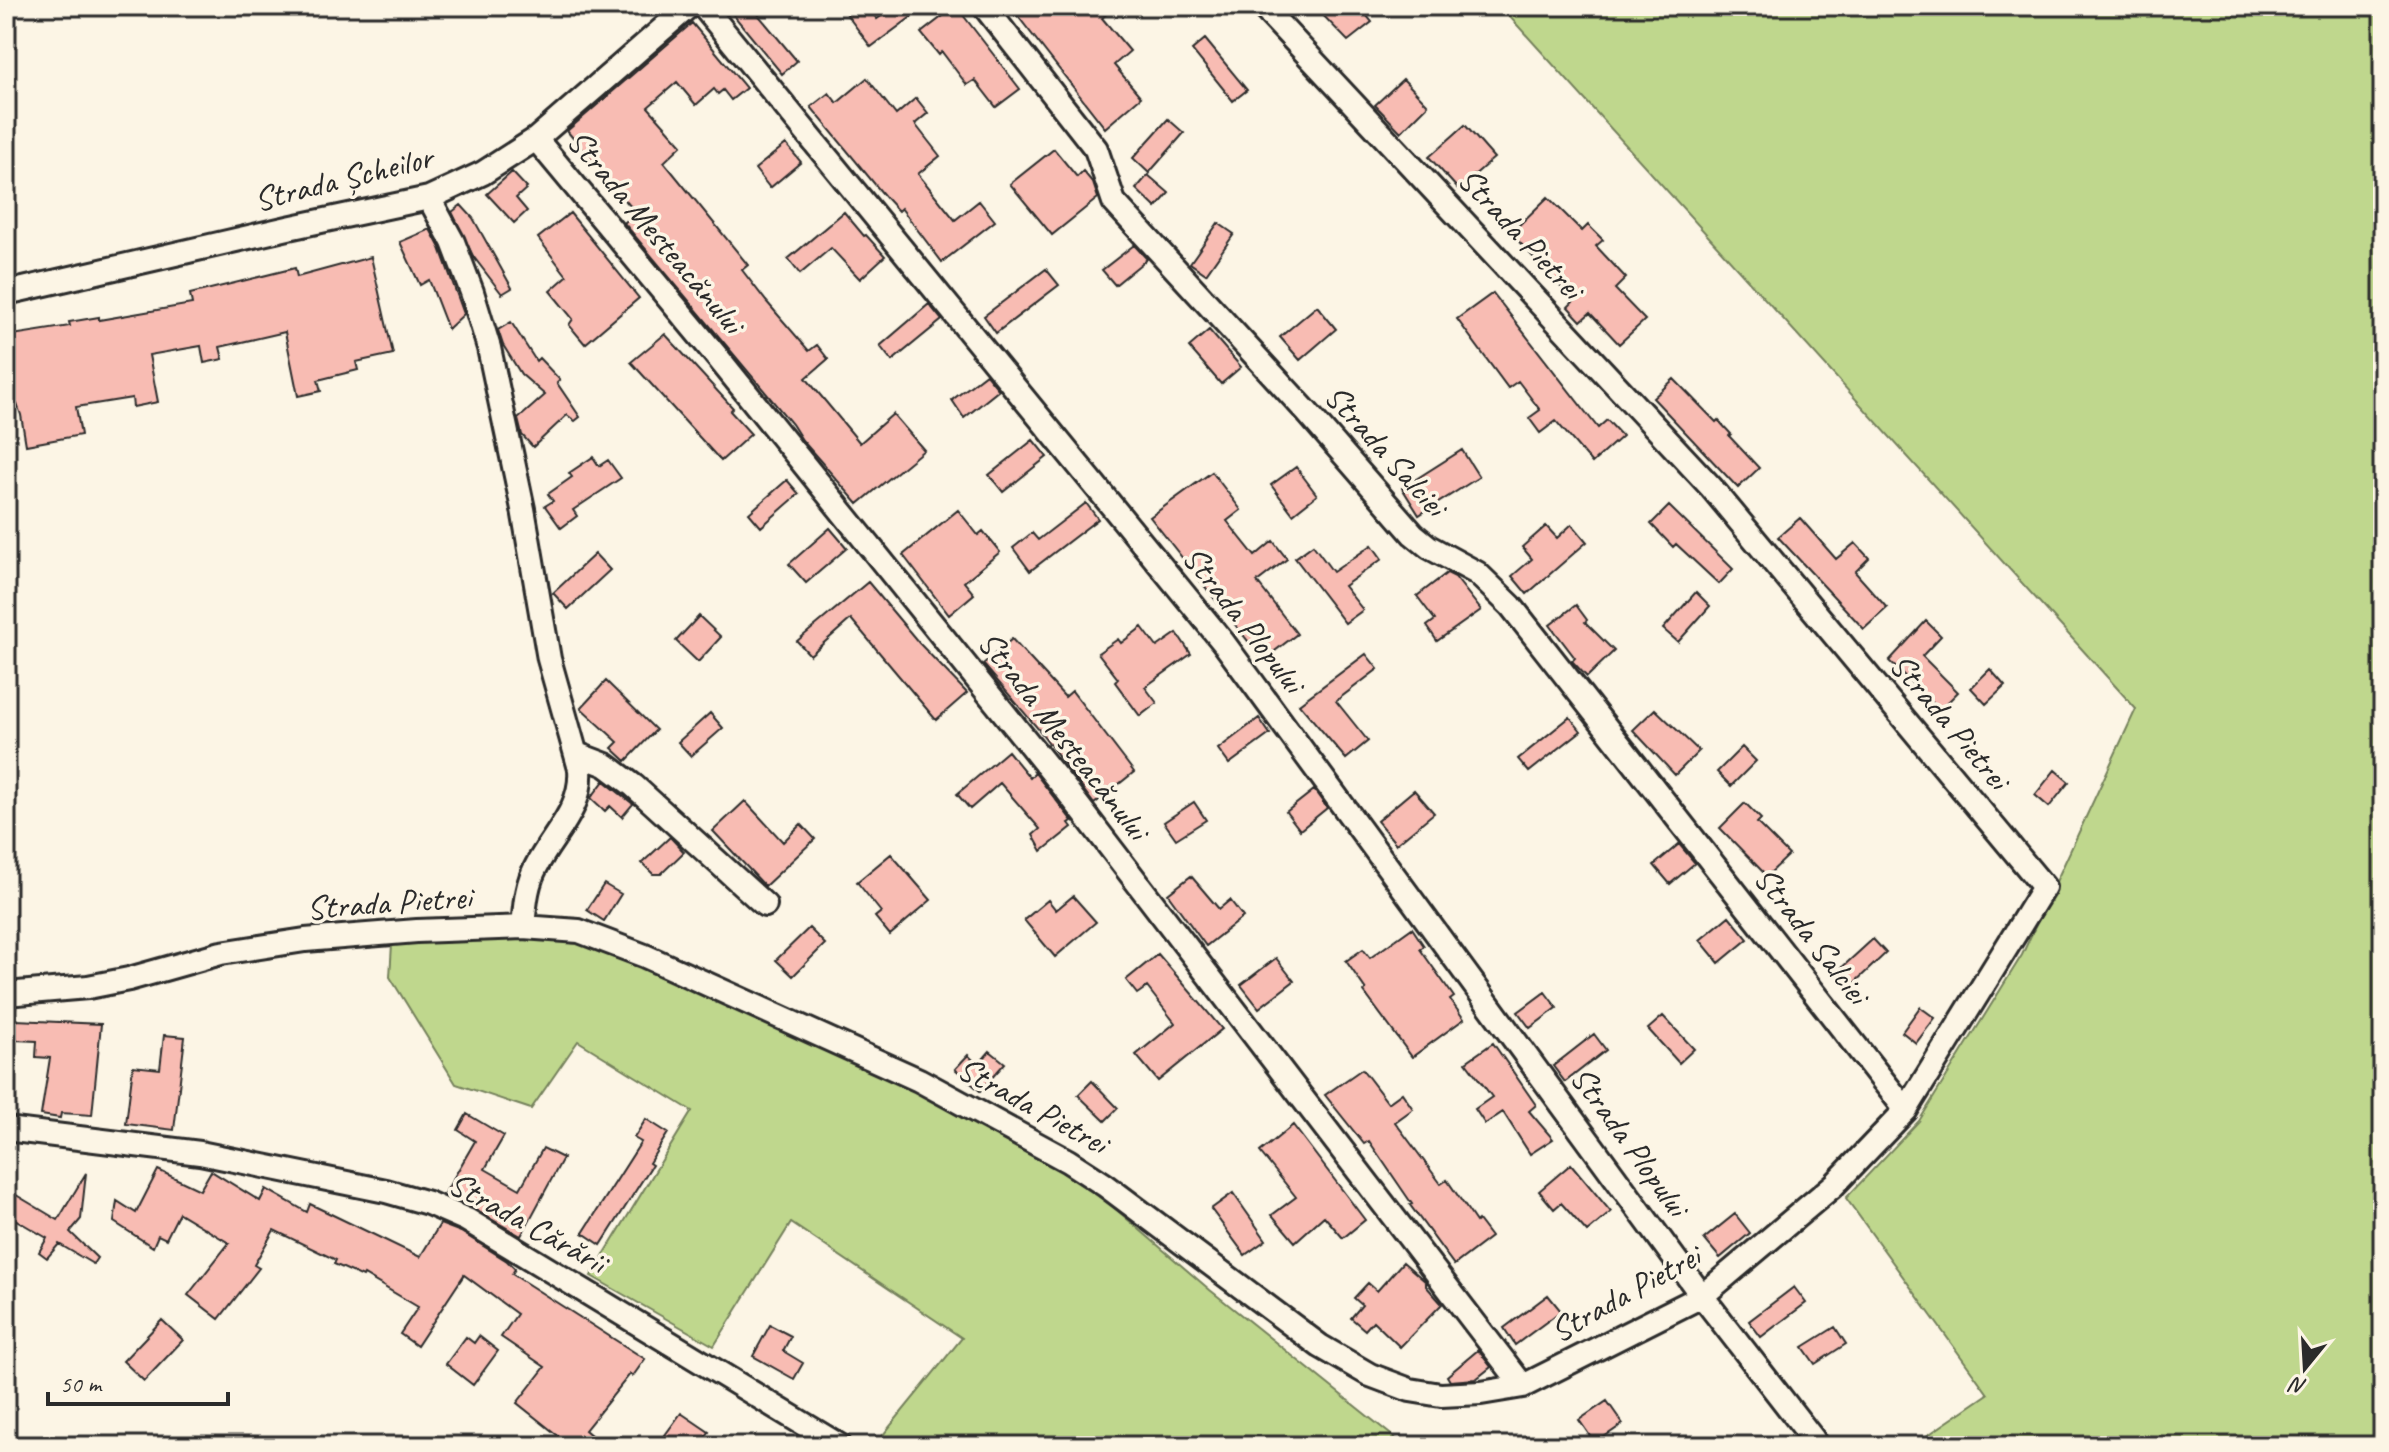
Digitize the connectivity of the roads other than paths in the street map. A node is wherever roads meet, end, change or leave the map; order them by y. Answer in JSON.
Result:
{"nodes":[{"id":1,"x":689,"y":6,"type":"edge"},
{"id":2,"x":703,"y":6,"type":"edge"},
{"id":3,"x":984,"y":6,"type":"edge"},
{"id":4,"x":1262,"y":6,"type":"edge"},
{"id":5,"x":536,"y":139,"type":"junction"},
{"id":6,"x":429,"y":198,"type":"junction"},
{"id":7,"x":6,"y":293,"type":"edge"},
{"id":8,"x":577,"y":754,"type":"junction"},
{"id":9,"x":765,"y":905,"type":"dead end"},
{"id":10,"x":523,"y":927,"type":"junction"},
{"id":11,"x":6,"y":994,"type":"edge"},
{"id":12,"x":1906,"y":1110,"type":"junction"},
{"id":13,"x":6,"y":1129,"type":"edge"},
{"id":14,"x":1702,"y":1296,"type":"junction"},
{"id":15,"x":1523,"y":1386,"type":"junction"},
{"id":16,"x":1813,"y":1439,"type":"dead end"},
{"id":17,"x":840,"y":1446,"type":"edge"}],
"edges":[{"from":1,"to":5,"type":"street","name":"Strada Șcheilor"},
{"from":2,"to":14,"type":"street","name":"Strada Plopului"},
{"from":3,"to":12,"type":"street","name":"Strada Salciei"},
{"from":4,"to":12,"type":"street","name":"Strada Pietrei"},
{"from":5,"to":6,"type":"street","name":"Strada Șcheilor"},
{"from":5,"to":15,"type":"street","name":"Strada Mesteacănului"},
{"from":6,"to":7,"type":"street","name":"Strada Șcheilor"},
{"from":6,"to":8,"type":"street"},
{"from":8,"to":9,"type":"street"},
{"from":8,"to":10,"type":"street"},
{"from":10,"to":11,"type":"street","name":"Strada Pietrei"},
{"from":10,"to":15,"type":"street","name":"Strada Pietrei"},
{"from":12,"to":14,"type":"street","name":"Strada Pietrei"},
{"from":13,"to":17,"type":"street","name":"Strada Cărării"},
{"from":14,"to":15,"type":"street","name":"Strada Pietrei"},
{"from":14,"to":16,"type":"street","name":"Strada Plopului"}]}
